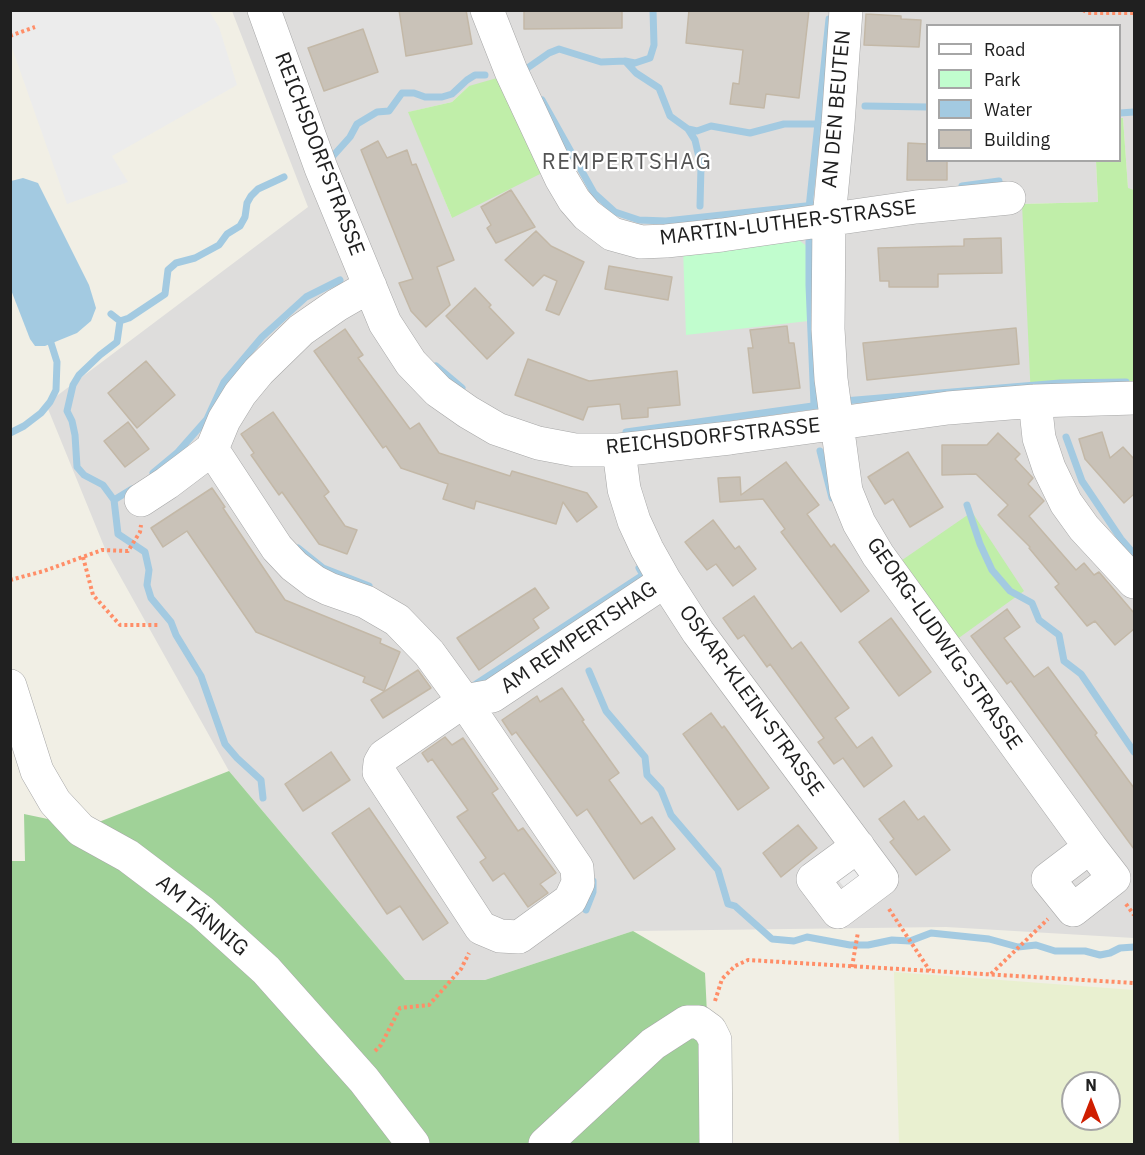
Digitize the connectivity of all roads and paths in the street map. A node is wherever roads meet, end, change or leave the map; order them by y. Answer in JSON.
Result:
{"nodes":[{"id":1,"x":264,"y":10,"type":"edge"},
{"id":2,"x":487,"y":10,"type":"edge"},
{"id":3,"x":846,"y":10,"type":"edge"},
{"id":4,"x":1083,"y":10,"type":"edge"},
{"id":5,"x":1134,"y":13,"type":"edge"},
{"id":6,"x":35,"y":27,"type":"dead end"},
{"id":7,"x":10,"y":36,"type":"edge"},
{"id":8,"x":1009,"y":198,"type":"dead end"},
{"id":9,"x":829,"y":218,"type":"junction"},
{"id":10,"x":370,"y":286,"type":"junction"},
{"id":11,"x":1134,"y":398,"type":"edge"},
{"id":12,"x":1035,"y":401,"type":"junction"},
{"id":13,"x":837,"y":424,"type":"junction"},
{"id":14,"x":212,"y":449,"type":"junction"},
{"id":15,"x":619,"y":450,"type":"junction"},
{"id":16,"x":141,"y":500,"type":"joint"},
{"id":17,"x":83,"y":557,"type":"junction"},
{"id":18,"x":10,"y":580,"type":"edge"},
{"id":19,"x":665,"y":581,"type":"junction"},
{"id":20,"x":1134,"y":582,"type":"edge"},
{"id":21,"x":160,"y":625,"type":"dead end"},
{"id":22,"x":10,"y":686,"type":"edge"},
{"id":23,"x":464,"y":701,"type":"junction"},
{"id":24,"x":858,"y":846,"type":"junction"},
{"id":25,"x":874,"y":885,"type":"junction"},
{"id":26,"x":1065,"y":901,"type":"joint"},
{"id":27,"x":481,"y":928,"type":"junction"},
{"id":28,"x":930,"y":971,"type":"junction"},
{"id":29,"x":990,"y":975,"type":"junction"},
{"id":30,"x":1134,"y":983,"type":"edge"},
{"id":31,"x":715,"y":999,"type":"dead end"},
{"id":32,"x":354,"y":1070,"type":"junction"},
{"id":33,"x":413,"y":1144,"type":"edge"},
{"id":34,"x":545,"y":1144,"type":"edge"},
{"id":35,"x":716,"y":1144,"type":"edge"}],
"edges":[{"from":1,"to":10,"type":"street","name":"REICHSDORFSTRASSE"},
{"from":2,"to":9,"type":"street","name":"MARTIN-LUTHER-STRASSE"},
{"from":3,"to":9,"type":"street","name":"AN DEN BEUTEN"},
{"from":4,"to":5,"type":"path"},
{"from":6,"to":7,"type":"path"},
{"from":8,"to":9,"type":"street","name":"MARTIN-LUTHER-STRASSE"},
{"from":9,"to":13,"type":"street","name":"AN DEN BEUTEN"},
{"from":10,"to":14,"type":"street"},
{"from":10,"to":15,"type":"street","name":"REICHSDORFSTRASSE"},
{"from":11,"to":12,"type":"street","name":"REICHSDORFSTRASSE"},
{"from":12,"to":13,"type":"street","name":"REICHSDORFSTRASSE"},
{"from":12,"to":20,"type":"street"},
{"from":13,"to":15,"type":"street","name":"REICHSDORFSTRASSE"},
{"from":13,"to":26,"type":"street","name":"GEORG-LUDWIG-STRASSE"},
{"from":14,"to":16,"type":"street"},
{"from":14,"to":23,"type":"street"},
{"from":15,"to":19,"type":"street","name":"OSKAR-KLEIN-STRASSE"},
{"from":16,"to":17,"type":"path"},
{"from":17,"to":18,"type":"path"},
{"from":17,"to":21,"type":"path"},
{"from":19,"to":23,"type":"street","name":"AM REMPERTSHAG"},
{"from":19,"to":24,"type":"street","name":"OSKAR-KLEIN-STRASSE"},
{"from":22,"to":32,"type":"street","name":"AM TÄNNIG"},
{"from":23,"to":27,"type":"street"},
{"from":23,"to":27,"type":"street"},
{"from":24,"to":25,"type":"street","name":"OSKAR-KLEIN-STRASSE"},
{"from":24,"to":25,"type":"street"},
{"from":25,"to":28,"type":"path"},
{"from":26,"to":29,"type":"path"},
{"from":27,"to":32,"type":"path"},
{"from":28,"to":29,"type":"path"},
{"from":28,"to":31,"type":"path"},
{"from":29,"to":30,"type":"path"},
{"from":32,"to":33,"type":"street","name":"AM TÄNNIG"},
{"from":34,"to":35,"type":"street"}]}
